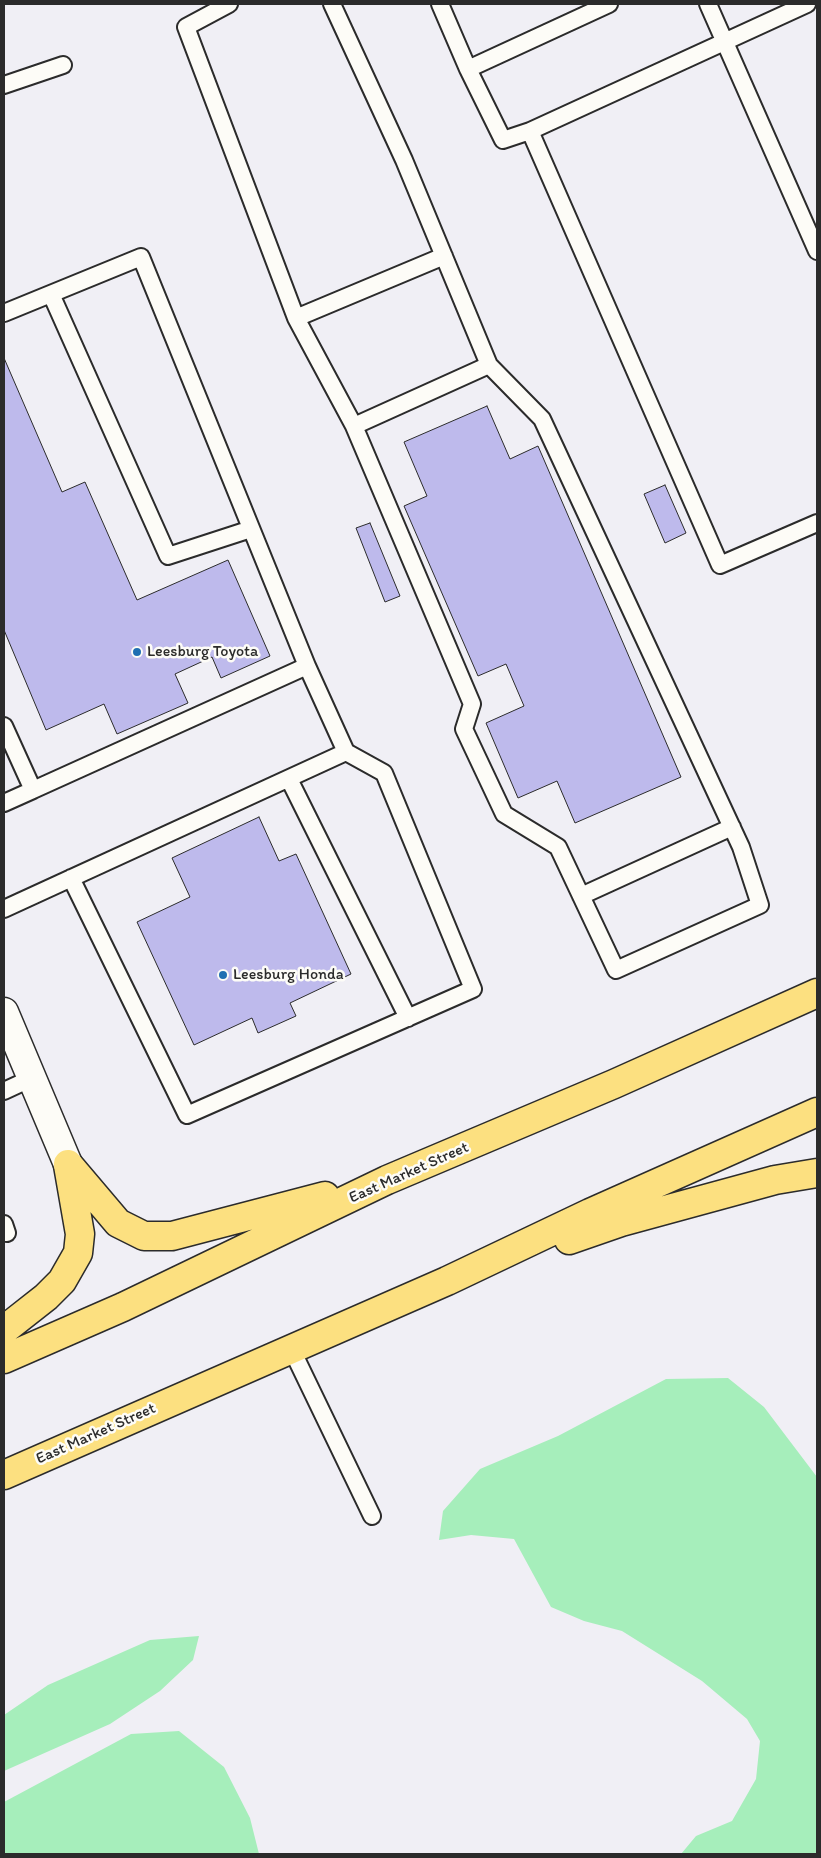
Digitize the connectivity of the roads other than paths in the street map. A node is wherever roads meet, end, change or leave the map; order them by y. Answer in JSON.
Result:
{"nodes":[{"id":1,"x":229,"y":4,"type":"edge"},
{"id":2,"x":332,"y":4,"type":"edge"},
{"id":3,"x":440,"y":4,"type":"edge"},
{"id":4,"x":609,"y":4,"type":"edge"},
{"id":5,"x":708,"y":4,"type":"edge"},
{"id":6,"x":807,"y":4,"type":"edge"},
{"id":7,"x":724,"y":40,"type":"junction"},
{"id":8,"x":63,"y":65,"type":"dead end"},
{"id":9,"x":468,"y":69,"type":"junction"},
{"id":10,"x":4,"y":85,"type":"edge"},
{"id":11,"x":530,"y":131,"type":"junction"},
{"id":12,"x":817,"y":251,"type":"edge"},
{"id":13,"x":444,"y":256,"type":"junction"},
{"id":14,"x":51,"y":294,"type":"junction"},
{"id":15,"x":4,"y":313,"type":"edge"},
{"id":16,"x":296,"y":318,"type":"junction"},
{"id":17,"x":489,"y":365,"type":"junction"},
{"id":18,"x":354,"y":426,"type":"junction"},
{"id":19,"x":817,"y":522,"type":"edge"},
{"id":20,"x":251,"y":529,"type":"junction"},
{"id":21,"x":306,"y":666,"type":"junction"},
{"id":22,"x":4,"y":726,"type":"edge"},
{"id":23,"x":346,"y":752,"type":"junction"},
{"id":24,"x":289,"y":778,"type":"junction"},
{"id":25,"x":33,"y":790,"type":"junction"},
{"id":26,"x":4,"y":803,"type":"edge"},
{"id":27,"x":732,"y":827,"type":"junction"},
{"id":28,"x":71,"y":878,"type":"junction"},
{"id":29,"x":581,"y":896,"type":"junction"},
{"id":30,"x":4,"y":909,"type":"edge"},
{"id":31,"x":817,"y":994,"type":"edge"},
{"id":32,"x":4,"y":1012,"type":"edge"},
{"id":33,"x":408,"y":1018,"type":"junction"},
{"id":34,"x":32,"y":1078,"type":"junction"},
{"id":35,"x":4,"y":1091,"type":"edge"},
{"id":36,"x":817,"y":1112,"type":"edge"},
{"id":37,"x":68,"y":1164,"type":"junction"},
{"id":38,"x":817,"y":1173,"type":"edge"},
{"id":39,"x":387,"y":1180,"type":"junction"},
{"id":40,"x":447,"y":1281,"type":"junction"},
{"id":41,"x":4,"y":1330,"type":"edge"},
{"id":42,"x":292,"y":1348,"type":"junction"},
{"id":43,"x":4,"y":1359,"type":"edge"},
{"id":44,"x":4,"y":1474,"type":"edge"},
{"id":45,"x":372,"y":1516,"type":"dead end"}],
"edges":[{"from":1,"to":16,"type":"lane"},
{"from":2,"to":13,"type":"lane"},
{"from":3,"to":9,"type":"lane"},
{"from":4,"to":9,"type":"lane"},
{"from":5,"to":7,"type":"lane"},
{"from":6,"to":7,"type":"lane"},
{"from":7,"to":11,"type":"lane"},
{"from":7,"to":12,"type":"lane"},
{"from":8,"to":10,"type":"lane"},
{"from":9,"to":11,"type":"lane"},
{"from":11,"to":19,"type":"lane"},
{"from":13,"to":16,"type":"lane"},
{"from":13,"to":17,"type":"lane"},
{"from":14,"to":15,"type":"lane"},
{"from":14,"to":20,"type":"lane"},
{"from":14,"to":20,"type":"lane"},
{"from":16,"to":18,"type":"lane"},
{"from":17,"to":18,"type":"lane"},
{"from":17,"to":27,"type":"lane"},
{"from":18,"to":29,"type":"lane"},
{"from":20,"to":21,"type":"lane"},
{"from":21,"to":23,"type":"lane"},
{"from":21,"to":25,"type":"lane"},
{"from":22,"to":25,"type":"lane"},
{"from":23,"to":24,"type":"lane"},
{"from":23,"to":33,"type":"lane"},
{"from":24,"to":28,"type":"lane"},
{"from":24,"to":33,"type":"lane"},
{"from":25,"to":26,"type":"lane"},
{"from":27,"to":29,"type":"lane"},
{"from":27,"to":29,"type":"lane"},
{"from":28,"to":30,"type":"lane"},
{"from":28,"to":33,"type":"lane"},
{"from":31,"to":39,"type":"highway","name":"East Market Street"},
{"from":32,"to":34,"type":"street"},
{"from":34,"to":35,"type":"lane"},
{"from":34,"to":37,"type":"street"},
{"from":36,"to":40,"type":"highway","name":"East Market Street"},
{"from":37,"to":39,"type":"highway"},
{"from":37,"to":41,"type":"highway"},
{"from":38,"to":40,"type":"highway"},
{"from":39,"to":43,"type":"highway","name":"East Market Street"},
{"from":40,"to":42,"type":"highway","name":"East Market Street"},
{"from":42,"to":44,"type":"highway","name":"East Market Street"},
{"from":42,"to":45,"type":"lane"}]}
